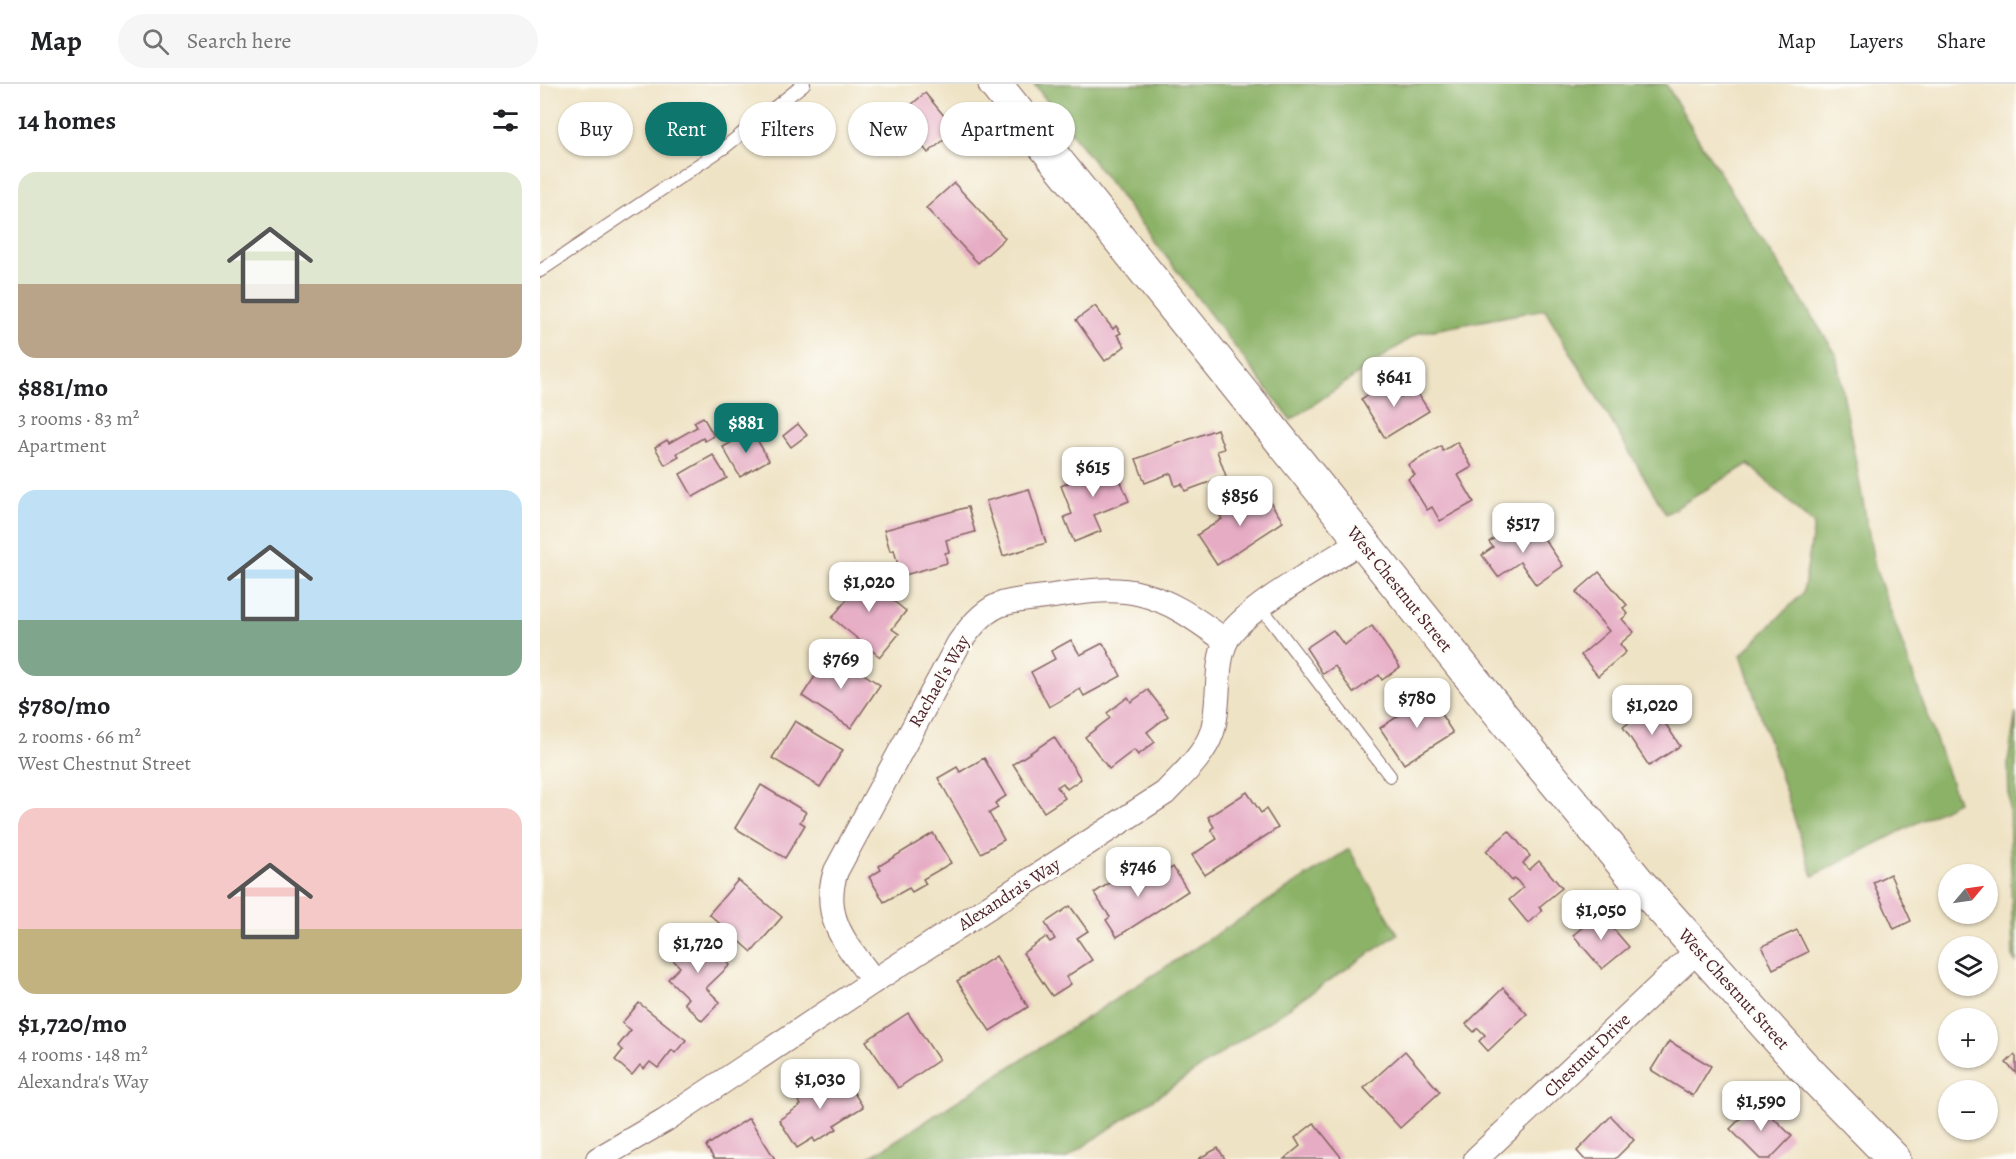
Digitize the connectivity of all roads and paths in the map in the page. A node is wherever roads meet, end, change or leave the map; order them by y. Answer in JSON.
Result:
{"nodes":[{"id":1,"x":804,"y":84,"type":"edge"},
{"id":2,"x":995,"y":84,"type":"edge"},
{"id":3,"x":540,"y":271,"type":"edge"},
{"id":4,"x":1362,"y":541,"type":"junction"},
{"id":5,"x":1260,"y":606,"type":"junction"},
{"id":6,"x":1226,"y":641,"type":"junction"},
{"id":7,"x":1390,"y":776,"type":"dead end"},
{"id":8,"x":1698,"y":950,"type":"junction"},
{"id":9,"x":874,"y":981,"type":"junction"},
{"id":10,"x":598,"y":1159,"type":"edge"},
{"id":11,"x":1476,"y":1159,"type":"edge"},
{"id":12,"x":1894,"y":1159,"type":"edge"}],
"edges":[{"from":1,"to":3,"type":"lane"},
{"from":2,"to":4,"type":"main road","name":"West Chestnut Street"},
{"from":4,"to":5,"type":"street","name":"Alexandra's Way"},
{"from":4,"to":8,"type":"main road","name":"West Chestnut Street"},
{"from":5,"to":6,"type":"street","name":"Alexandra's Way"},
{"from":5,"to":7,"type":"lane"},
{"from":6,"to":9,"type":"street","name":"Alexandra's Way"},
{"from":6,"to":9,"type":"street","name":"Rachael's Way"},
{"from":8,"to":11,"type":"street","name":"Chestnut Drive"},
{"from":8,"to":12,"type":"main road","name":"West Chestnut Street"},
{"from":9,"to":10,"type":"street","name":"Alexandra's Way"}]}
